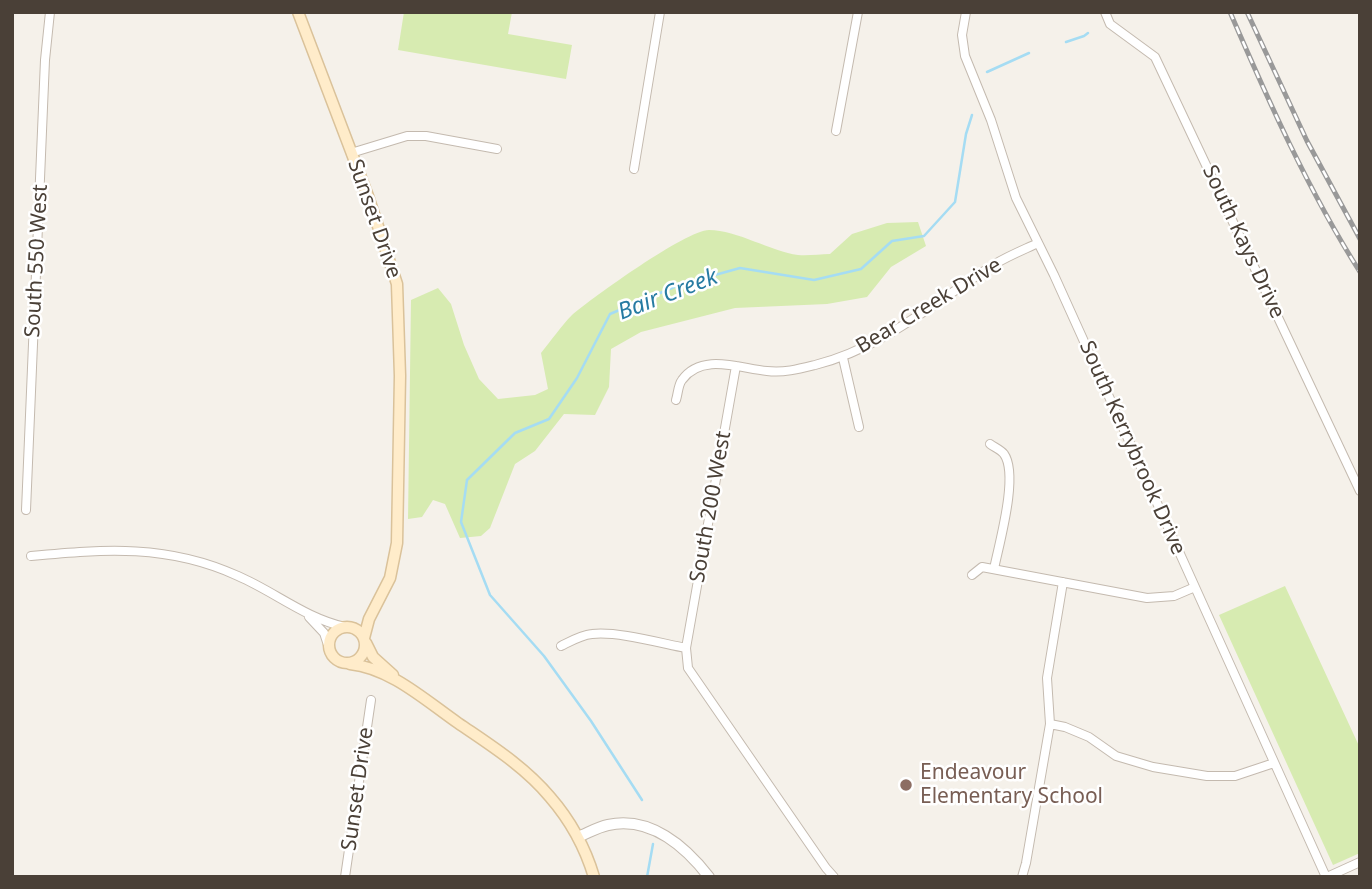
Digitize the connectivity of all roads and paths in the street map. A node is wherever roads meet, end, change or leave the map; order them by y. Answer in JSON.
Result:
{"nodes":[{"id":1,"x":50,"y":12,"type":"edge"},
{"id":2,"x":298,"y":12,"type":"edge"},
{"id":3,"x":660,"y":12,"type":"edge"},
{"id":4,"x":858,"y":12,"type":"edge"},
{"id":5,"x":966,"y":12,"type":"edge"},
{"id":6,"x":1105,"y":12,"type":"edge"},
{"id":7,"x":836,"y":131,"type":"dead end"},
{"id":8,"x":496,"y":149,"type":"dead end"},
{"id":9,"x":351,"y":153,"type":"junction"},
{"id":10,"x":634,"y":169,"type":"dead end"},
{"id":11,"x":1038,"y":243,"type":"junction"},
{"id":12,"x":842,"y":358,"type":"junction"},
{"id":13,"x":736,"y":366,"type":"junction"},
{"id":14,"x":676,"y":400,"type":"dead end"},
{"id":15,"x":859,"y":427,"type":"dead end"},
{"id":16,"x":990,"y":444,"type":"dead end"},
{"id":17,"x":1360,"y":491,"type":"edge"},
{"id":18,"x":26,"y":510,"type":"dead end"},
{"id":19,"x":31,"y":556,"type":"dead end"},
{"id":20,"x":994,"y":569,"type":"junction"},
{"id":21,"x":972,"y":575,"type":"dead end"},
{"id":22,"x":1063,"y":582,"type":"junction"},
{"id":23,"x":1195,"y":587,"type":"junction"},
{"id":24,"x":377,"y":603,"type":"junction"},
{"id":25,"x":304,"y":613,"type":"junction"},
{"id":26,"x":347,"y":627,"type":"junction"},
{"id":27,"x":365,"y":641,"type":"junction"},
{"id":28,"x":561,"y":646,"type":"dead end"},
{"id":29,"x":329,"y":648,"type":"junction"},
{"id":30,"x":686,"y":648,"type":"junction"},
{"id":31,"x":350,"y":664,"type":"junction"},
{"id":32,"x":403,"y":684,"type":"junction"},
{"id":33,"x":371,"y":700,"type":"dead end"},
{"id":34,"x":1050,"y":724,"type":"junction"},
{"id":35,"x":1274,"y":763,"type":"junction"},
{"id":36,"x":578,"y":837,"type":"junction"},
{"id":37,"x":1360,"y":862,"type":"edge"},
{"id":38,"x":345,"y":877,"type":"edge"},
{"id":39,"x":594,"y":877,"type":"edge"},
{"id":40,"x":709,"y":877,"type":"edge"},
{"id":41,"x":834,"y":877,"type":"edge"},
{"id":42,"x":1021,"y":877,"type":"edge"},
{"id":43,"x":1326,"y":877,"type":"edge"}],
"edges":[{"from":1,"to":18,"type":"street","name":"South 550 West"},
{"from":2,"to":9,"type":"main road","name":"Sunset Drive"},
{"from":3,"to":10,"type":"street"},
{"from":4,"to":7,"type":"street"},
{"from":5,"to":11,"type":"street","name":"South Kerrybrook Drive"},
{"from":6,"to":17,"type":"street","name":"South Kays Drive"},
{"from":8,"to":9,"type":"street"},
{"from":9,"to":24,"type":"main road","name":"Sunset Drive"},
{"from":11,"to":12,"type":"street","name":"Bear Creek Drive"},
{"from":11,"to":23,"type":"street","name":"South Kerrybrook Drive"},
{"from":12,"to":13,"type":"street","name":"Bear Creek Drive"},
{"from":12,"to":15,"type":"street"},
{"from":13,"to":14,"type":"street","name":"Bear Creek Drive"},
{"from":13,"to":30,"type":"street","name":"South 200 West"},
{"from":16,"to":20,"type":"street"},
{"from":19,"to":25,"type":"street"},
{"from":20,"to":21,"type":"street"},
{"from":20,"to":22,"type":"street"},
{"from":22,"to":23,"type":"street"},
{"from":22,"to":34,"type":"street"},
{"from":23,"to":35,"type":"street","name":"South Kerrybrook Drive"},
{"from":24,"to":26,"type":"main road"},
{"from":24,"to":27,"type":"main road","name":"Sunset Drive"},
{"from":25,"to":26,"type":"street"},
{"from":25,"to":29,"type":"street"},
{"from":26,"to":27,"type":"main road"},
{"from":26,"to":29,"type":"main road"},
{"from":27,"to":31,"type":"main road"},
{"from":27,"to":32,"type":"main road"},
{"from":28,"to":30,"type":"street"},
{"from":29,"to":31,"type":"main road"},
{"from":30,"to":41,"type":"street"},
{"from":31,"to":32,"type":"main road"},
{"from":32,"to":36,"type":"main road"},
{"from":33,"to":38,"type":"street","name":"Sunset Drive"},
{"from":34,"to":35,"type":"street"},
{"from":34,"to":42,"type":"street"},
{"from":35,"to":43,"type":"street","name":"South Kerrybrook Drive"},
{"from":36,"to":39,"type":"main road"},
{"from":36,"to":40,"type":"street"},
{"from":37,"to":43,"type":"street"}]}
